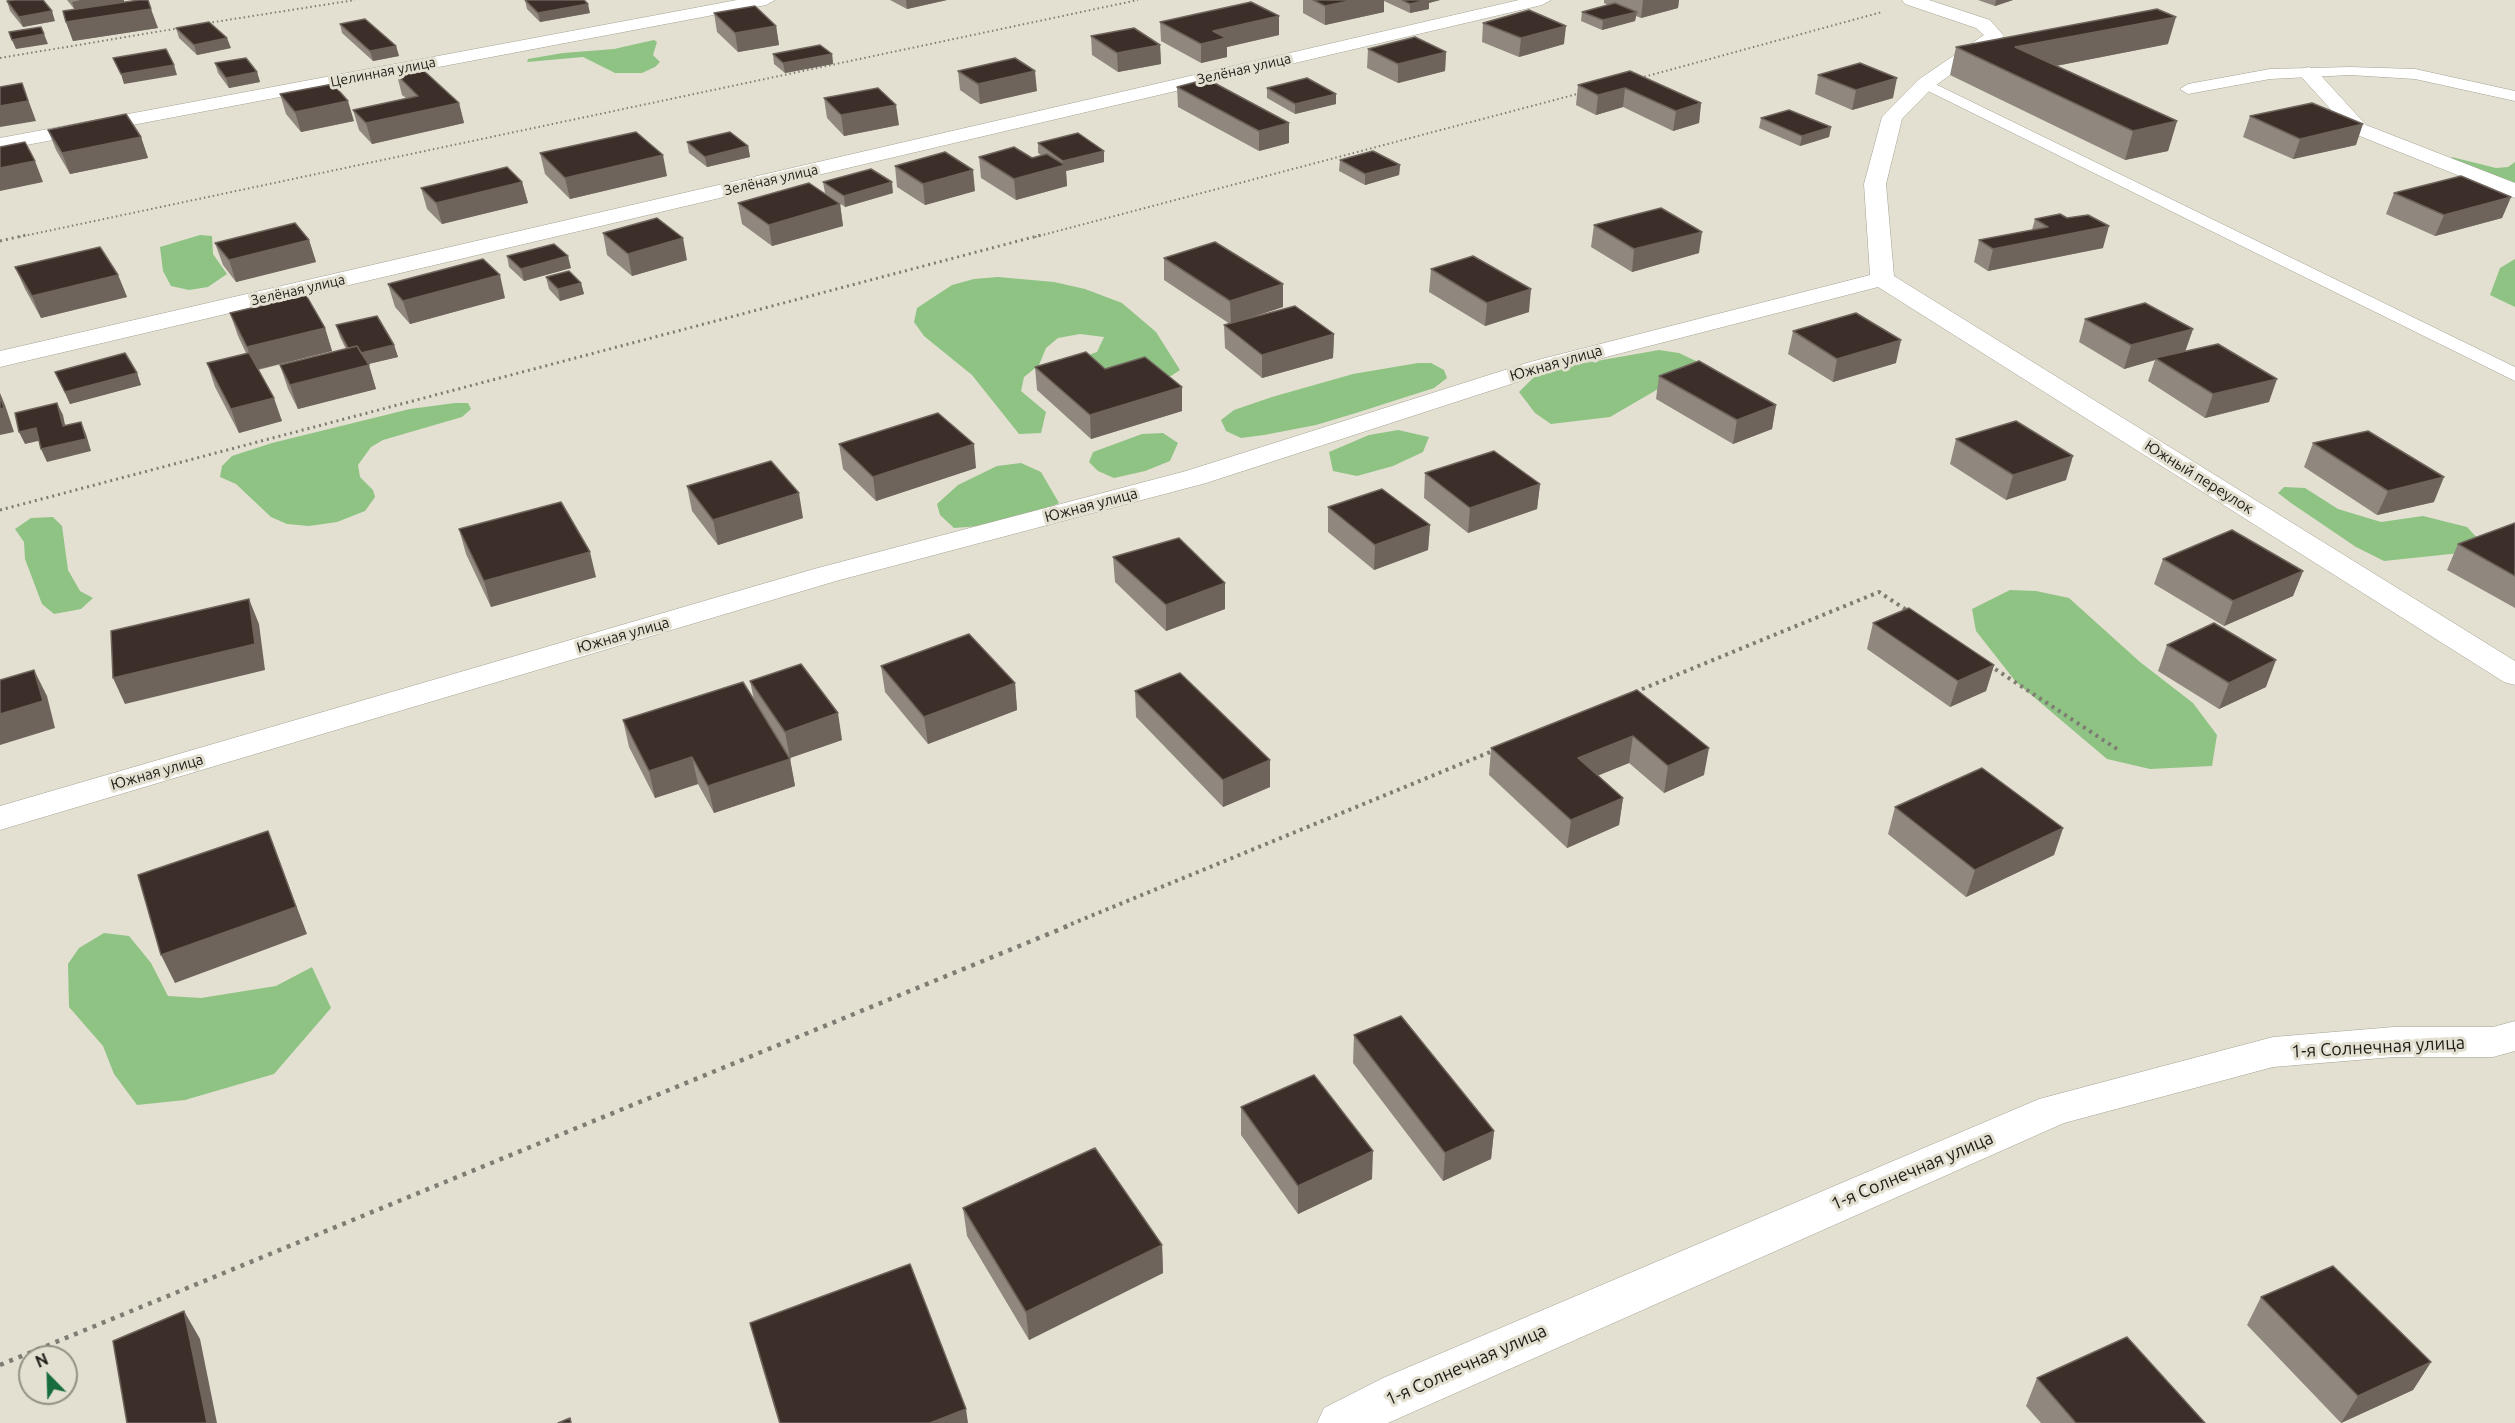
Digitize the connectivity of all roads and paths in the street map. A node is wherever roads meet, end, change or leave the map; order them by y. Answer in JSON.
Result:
{"nodes":[{"id":1,"x":355,"y":0,"type":"edge"},
{"id":2,"x":766,"y":0,"type":"edge"},
{"id":3,"x":1138,"y":0,"type":"edge"},
{"id":4,"x":1542,"y":0,"type":"edge"},
{"id":5,"x":1914,"y":1,"type":"edge"},
{"id":6,"x":206,"y":24,"type":"edge"},
{"id":7,"x":183,"y":27,"type":"edge"},
{"id":8,"x":0,"y":58,"type":"edge"},
{"id":9,"x":2308,"y":73,"type":"junction"},
{"id":10,"x":1636,"y":79,"type":"edge"},
{"id":11,"x":1925,"y":84,"type":"junction"},
{"id":12,"x":2188,"y":89,"type":"dead end"},
{"id":13,"x":1590,"y":91,"type":"edge"},
{"id":14,"x":2515,"y":96,"type":"edge"},
{"id":15,"x":0,"y":144,"type":"edge"},
{"id":16,"x":2515,"y":191,"type":"edge"},
{"id":17,"x":0,"y":241,"type":"edge"},
{"id":18,"x":1882,"y":279,"type":"junction"},
{"id":19,"x":0,"y":360,"type":"edge"},
{"id":20,"x":2515,"y":375,"type":"edge"},
{"id":21,"x":0,"y":510,"type":"edge"},
{"id":22,"x":1918,"y":618,"type":"edge"},
{"id":23,"x":1986,"y":663,"type":"edge"},
{"id":24,"x":2515,"y":675,"type":"edge"},
{"id":25,"x":1624,"y":697,"type":"edge"},
{"id":26,"x":1503,"y":747,"type":"edge"},
{"id":27,"x":2117,"y":749,"type":"dead end"},
{"id":28,"x":0,"y":818,"type":"edge"},
{"id":29,"x":2515,"y":1036,"type":"edge"},
{"id":30,"x":0,"y":1365,"type":"edge"},
{"id":31,"x":1341,"y":1423,"type":"edge"}],
"edges":[{"from":1,"to":6,"type":"path"},
{"from":2,"to":15,"type":"street","name":"Целинная улица"},
{"from":3,"to":17,"type":"path"},
{"from":4,"to":19,"type":"street","name":"Зелёная улица"},
{"from":5,"to":10,"type":"path"},
{"from":5,"to":11,"type":"street"},
{"from":7,"to":8,"type":"path"},
{"from":9,"to":12,"type":"lane"},
{"from":9,"to":14,"type":"lane"},
{"from":9,"to":16,"type":"street"},
{"from":11,"to":18,"type":"street"},
{"from":11,"to":20,"type":"lane"},
{"from":13,"to":21,"type":"path"},
{"from":18,"to":24,"type":"street","name":"Южный переулок"},
{"from":18,"to":28,"type":"street","name":"Южная улица"},
{"from":22,"to":25,"type":"path"},
{"from":23,"to":27,"type":"path"},
{"from":26,"to":30,"type":"path"},
{"from":29,"to":31,"type":"street","name":"1-я Солнечная улица"}]}
